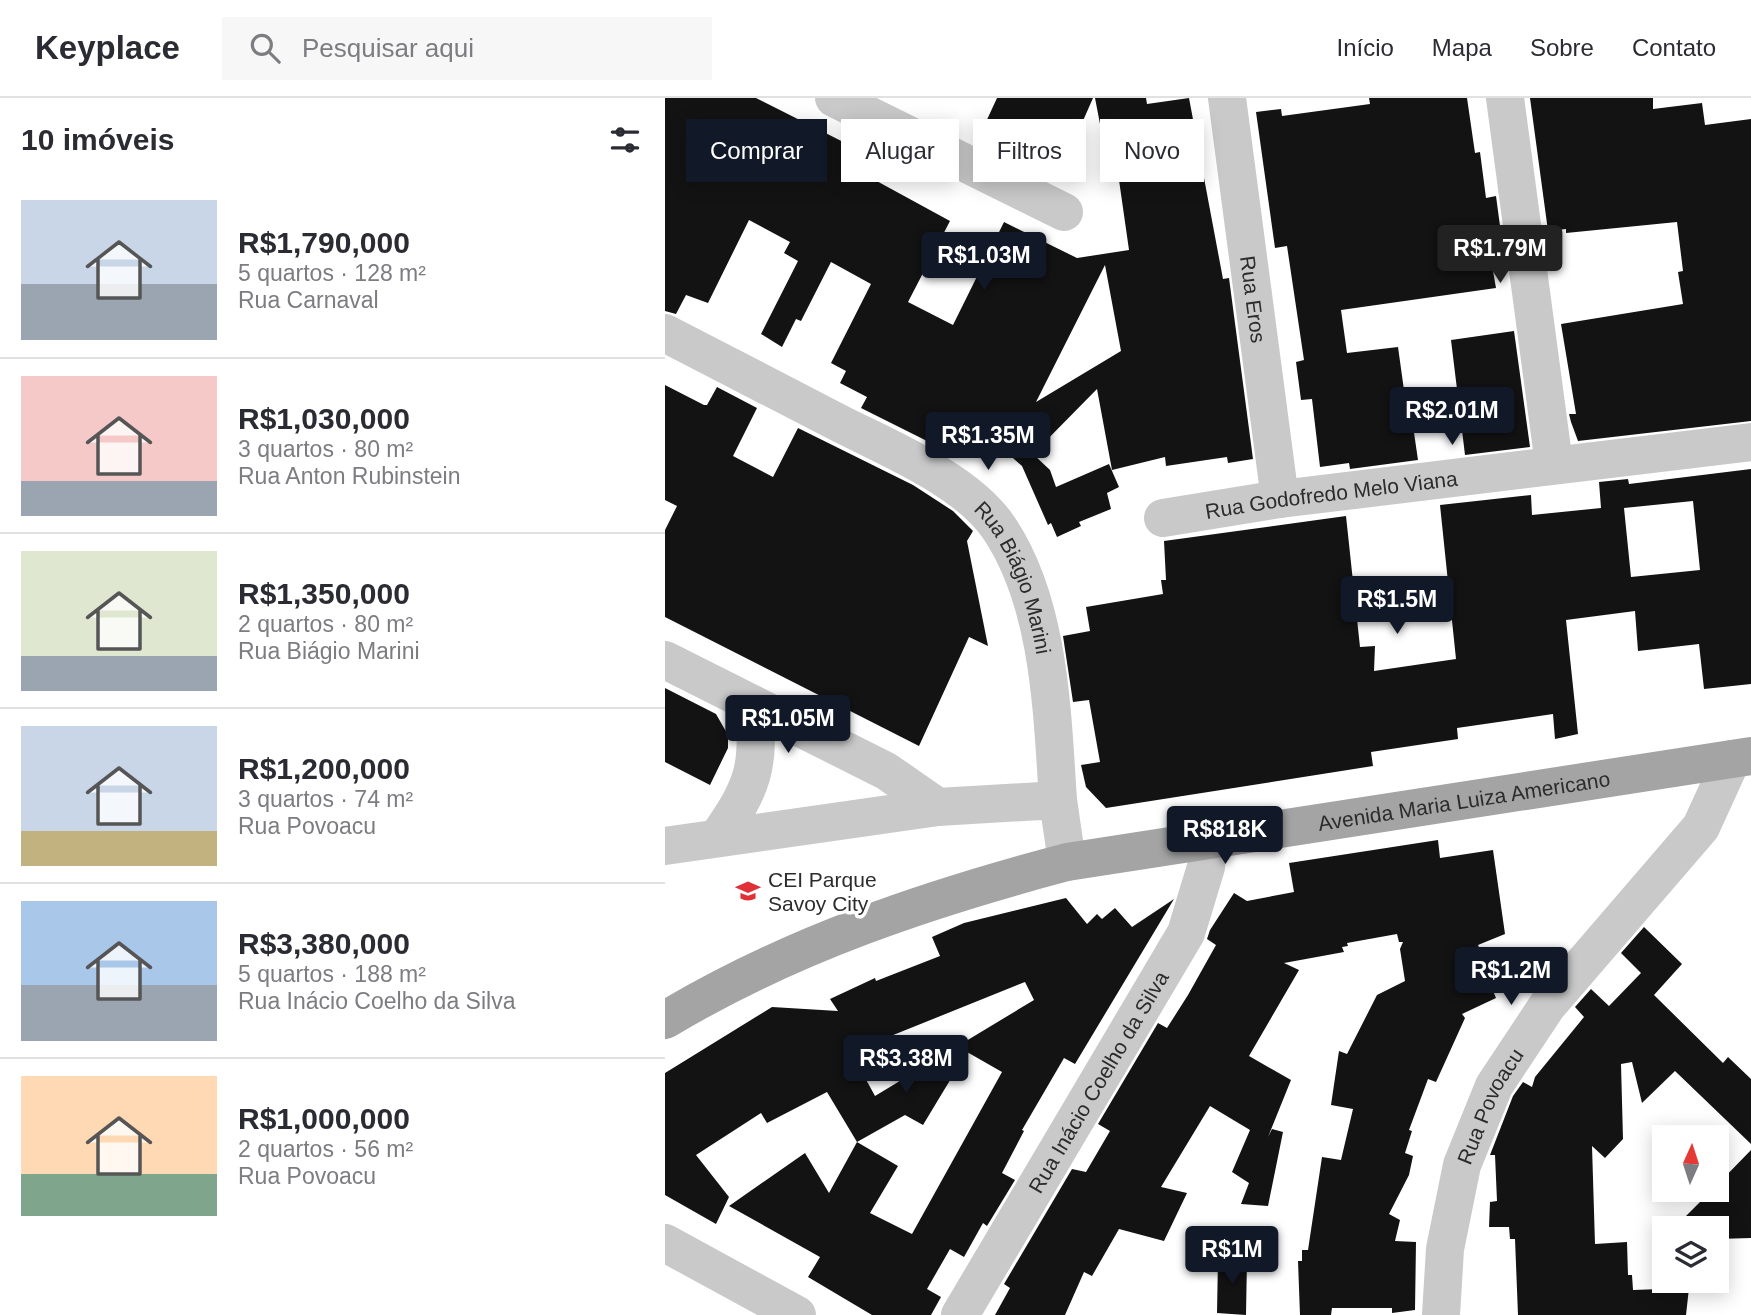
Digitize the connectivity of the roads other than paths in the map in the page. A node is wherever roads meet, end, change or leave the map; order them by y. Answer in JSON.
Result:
{"nodes":[{"id":1,"x":834,"y":98,"type":"edge"},
{"id":2,"x":1227,"y":98,"type":"edge"},
{"id":3,"x":1505,"y":98,"type":"edge"},
{"id":4,"x":1064,"y":212,"type":"dead end"},
{"id":5,"x":665,"y":333,"type":"edge"},
{"id":6,"x":1751,"y":442,"type":"edge"},
{"id":7,"x":1554,"y":464,"type":"junction"},
{"id":8,"x":1280,"y":499,"type":"junction"},
{"id":9,"x":1163,"y":518,"type":"dead end"},
{"id":10,"x":665,"y":660,"type":"edge"},
{"id":11,"x":754,"y":705,"type":"junction"},
{"id":12,"x":1742,"y":757,"type":"edge"},
{"id":13,"x":1058,"y":800,"type":"junction"},
{"id":14,"x":938,"y":807,"type":"junction"},
{"id":15,"x":718,"y":837,"type":"junction"},
{"id":16,"x":1209,"y":838,"type":"junction"},
{"id":17,"x":665,"y":846,"type":"edge"},
{"id":18,"x":1067,"y":862,"type":"junction"},
{"id":19,"x":665,"y":1020,"type":"edge"},
{"id":20,"x":665,"y":1242,"type":"edge"},
{"id":21,"x":797,"y":1315,"type":"edge"},
{"id":22,"x":960,"y":1315,"type":"edge"},
{"id":23,"x":1441,"y":1315,"type":"edge"}],
"edges":[{"from":1,"to":4,"type":"street"},
{"from":2,"to":8,"type":"street","name":"Rua Eros"},
{"from":3,"to":7,"type":"street"},
{"from":5,"to":13,"type":"street","name":"Rua Biágio Marini"},
{"from":6,"to":7,"type":"street","name":"Rua Godofredo Melo Viana"},
{"from":7,"to":8,"type":"street","name":"Rua Godofredo Melo Viana"},
{"from":8,"to":9,"type":"street","name":"Rua Godofredo Melo Viana"},
{"from":10,"to":11,"type":"street"},
{"from":11,"to":14,"type":"street"},
{"from":11,"to":15,"type":"street"},
{"from":12,"to":16,"type":"main road","name":"Avenida Maria Luiza Americano"},
{"from":12,"to":23,"type":"street","name":"Rua Povoacu"},
{"from":13,"to":14,"type":"street"},
{"from":13,"to":18,"type":"street","name":"Rua Biágio Marini"},
{"from":14,"to":15,"type":"street"},
{"from":15,"to":17,"type":"street"},
{"from":16,"to":18,"type":"main road","name":"Avenida Maria Luiza Americano"},
{"from":16,"to":22,"type":"street","name":"Rua Inácio Coelho da Silva"},
{"from":18,"to":19,"type":"main road","name":"Avenida Maria Luiza Americano"},
{"from":20,"to":21,"type":"street"}]}
